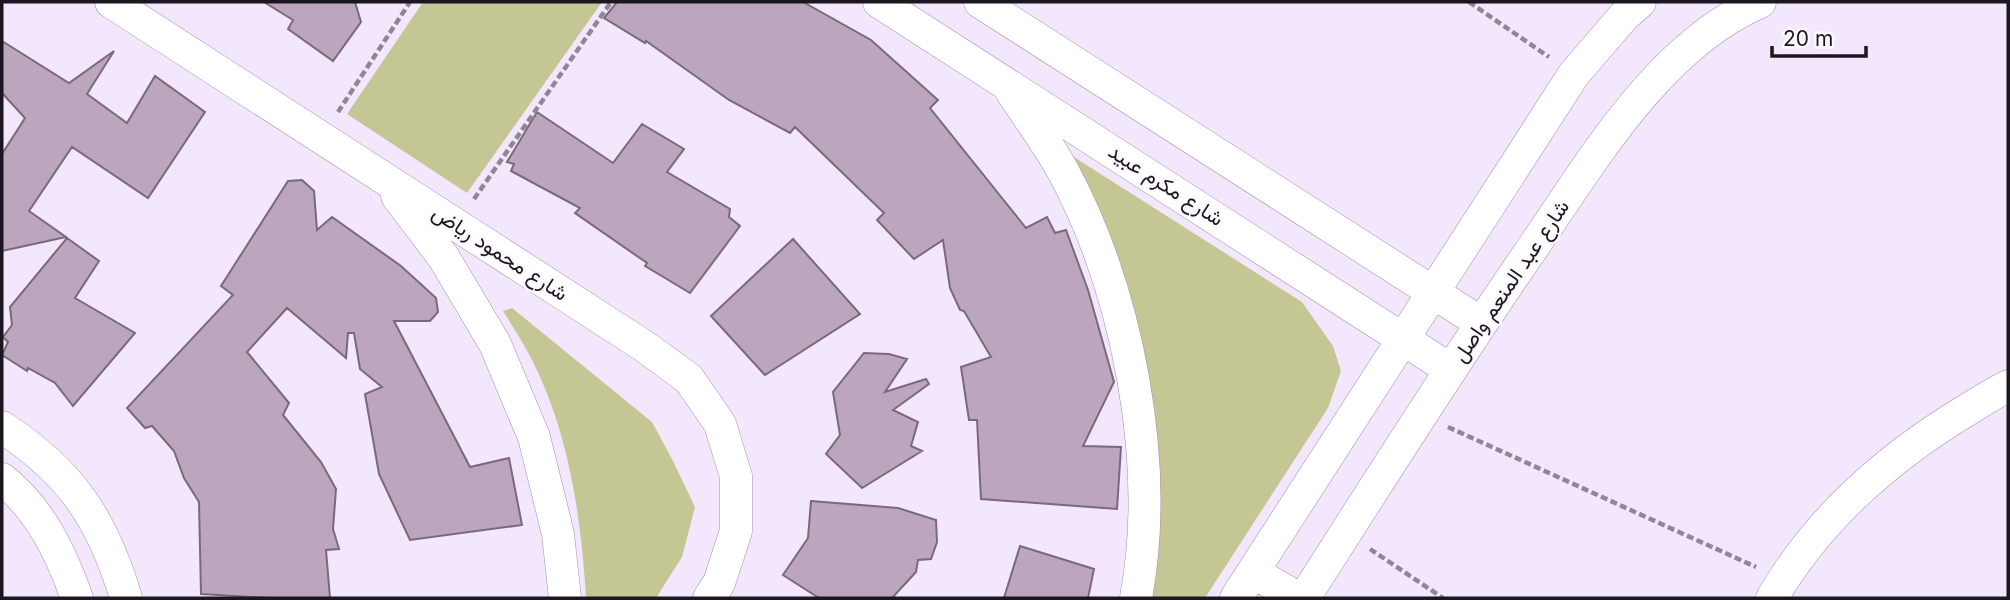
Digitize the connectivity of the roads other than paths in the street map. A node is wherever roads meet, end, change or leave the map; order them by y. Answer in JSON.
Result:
{"nodes":[{"id":1,"x":110,"y":2,"type":"edge"},
{"id":2,"x":880,"y":2,"type":"edge"},
{"id":3,"x":980,"y":2,"type":"edge"},
{"id":4,"x":1640,"y":2,"type":"edge"},
{"id":5,"x":1760,"y":2,"type":"edge"},
{"id":6,"x":1007,"y":84,"type":"junction"},
{"id":7,"x":382,"y":177,"type":"junction"},
{"id":8,"x":1434,"y":292,"type":"junction"},
{"id":9,"x":1481,"y":323,"type":"junction"},
{"id":10,"x":1404,"y":338,"type":"junction"},
{"id":11,"x":1451,"y":370,"type":"junction"},
{"id":12,"x":2008,"y":386,"type":"edge"},
{"id":13,"x":2,"y":427,"type":"edge"},
{"id":14,"x":2,"y":479,"type":"edge"},
{"id":15,"x":1253,"y":572,"type":"junction"},
{"id":16,"x":1777,"y":589,"type":"edge"},
{"id":17,"x":77,"y":598,"type":"edge"},
{"id":18,"x":126,"y":598,"type":"edge"},
{"id":19,"x":565,"y":598,"type":"edge"},
{"id":20,"x":709,"y":598,"type":"edge"},
{"id":21,"x":1136,"y":598,"type":"edge"},
{"id":22,"x":1236,"y":598,"type":"edge"},
{"id":23,"x":1298,"y":598,"type":"edge"},
{"id":24,"x":1304,"y":598,"type":"edge"}],
"edges":[{"from":1,"to":7,"type":"street","name":"شارع محمود رياض"},
{"from":2,"to":6,"type":"street","name":"شارع مكرم عبيد"},
{"from":3,"to":8,"type":"street"},
{"from":4,"to":8,"type":"street"},
{"from":5,"to":9,"type":"street","name":"شارع عبد المنعم واصل"},
{"from":6,"to":10,"type":"street","name":"شارع مكرم عبيد"},
{"from":6,"to":21,"type":"street"},
{"from":7,"to":19,"type":"street"},
{"from":7,"to":20,"type":"street","name":"شارع محمود رياض"},
{"from":8,"to":9,"type":"street"},
{"from":8,"to":10,"type":"street"},
{"from":9,"to":11,"type":"street","name":"شارع عبد المنعم واصل"},
{"from":10,"to":11,"type":"street","name":"شارع مكرم عبيد"},
{"from":10,"to":15,"type":"street"},
{"from":11,"to":24,"type":"street","name":"شارع عبد المنعم واصل"},
{"from":12,"to":16,"type":"street"},
{"from":13,"to":18,"type":"street"},
{"from":14,"to":17,"type":"street"},
{"from":15,"to":22,"type":"street"},
{"from":15,"to":23,"type":"street"}]}
